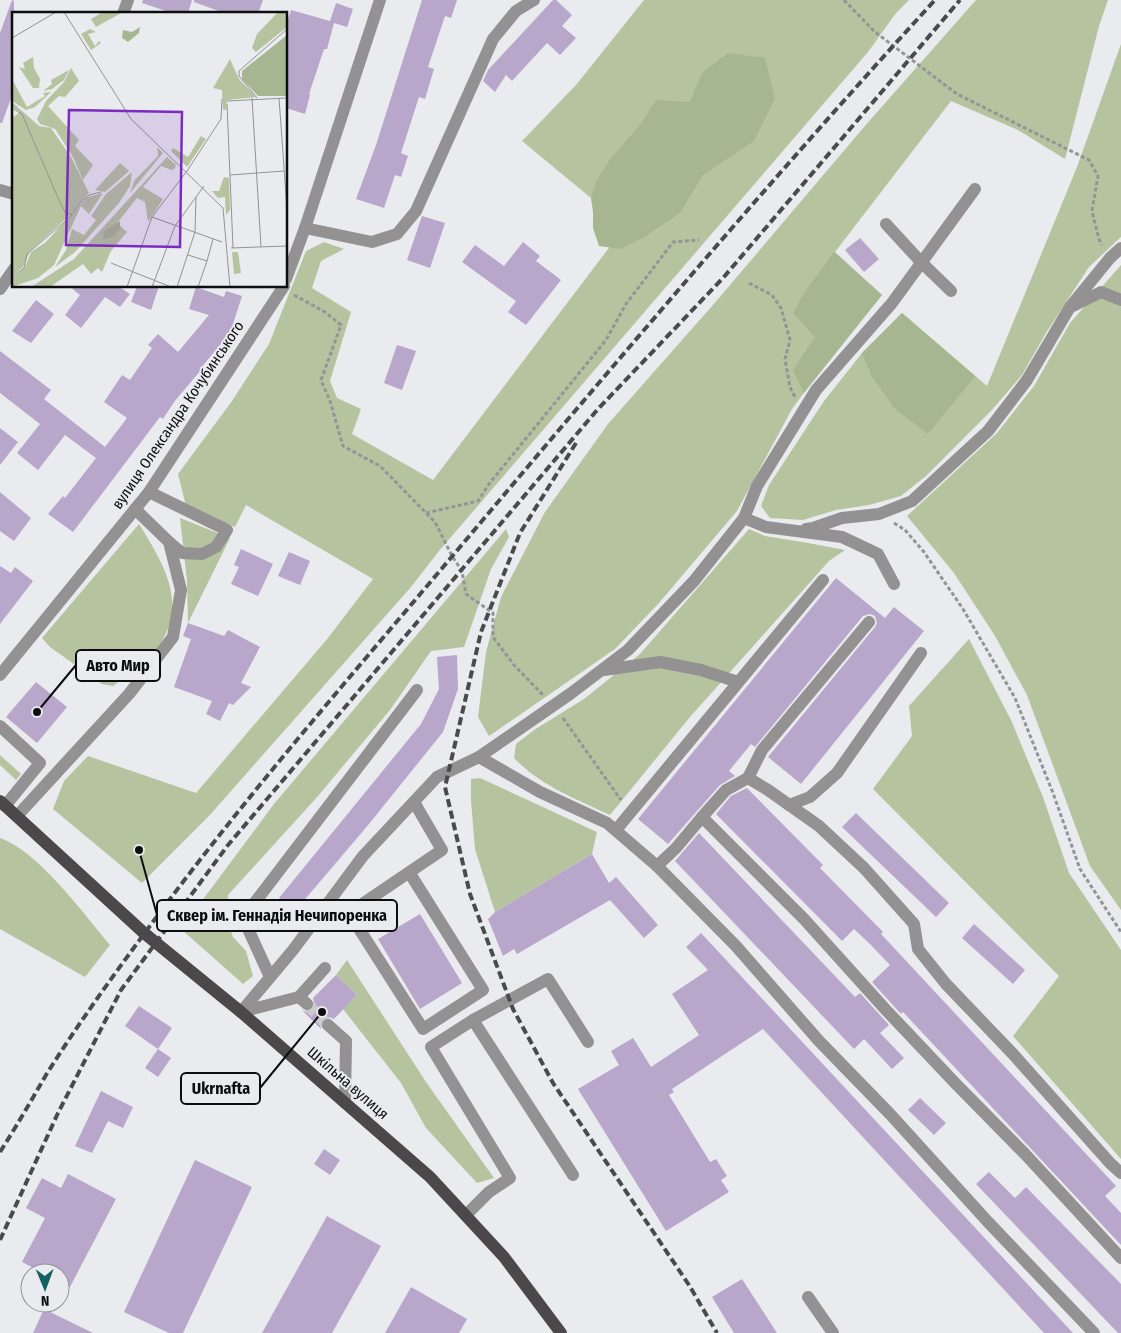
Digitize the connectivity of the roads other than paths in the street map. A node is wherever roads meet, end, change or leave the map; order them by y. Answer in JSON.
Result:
{"nodes":[{"id":1,"x":128,"y":0,"type":"edge"},
{"id":2,"x":380,"y":0,"type":"edge"},
{"id":3,"x":534,"y":0,"type":"edge"},
{"id":4,"x":124,"y":12,"type":"edge"},
{"id":5,"x":976,"y":189,"type":"dead end"},
{"id":6,"x":886,"y":224,"type":"dead end"},
{"id":7,"x":304,"y":228,"type":"junction"},
{"id":8,"x":1121,"y":248,"type":"edge"},
{"id":9,"x":921,"y":262,"type":"junction"},
{"id":10,"x":288,"y":269,"type":"edge"},
{"id":11,"x":12,"y":272,"type":"edge"},
{"id":12,"x":280,"y":288,"type":"edge"},
{"id":13,"x":0,"y":289,"type":"edge"},
{"id":14,"x":951,"y":291,"type":"dead end"},
{"id":15,"x":1121,"y":300,"type":"edge"},
{"id":16,"x":1070,"y":308,"type":"junction"},
{"id":17,"x":148,"y":492,"type":"junction"},
{"id":18,"x":135,"y":509,"type":"junction"},
{"id":19,"x":744,"y":518,"type":"junction"},
{"id":20,"x":793,"y":530,"type":"junction"},
{"id":21,"x":169,"y":542,"type":"junction"},
{"id":22,"x":822,"y":580,"type":"dead end"},
{"id":23,"x":894,"y":584,"type":"dead end"},
{"id":24,"x":869,"y":622,"type":"dead end"},
{"id":25,"x":921,"y":654,"type":"dead end"},
{"id":26,"x":602,"y":670,"type":"junction"},
{"id":27,"x":0,"y":675,"type":"edge"},
{"id":28,"x":738,"y":682,"type":"junction"},
{"id":29,"x":417,"y":690,"type":"dead end"},
{"id":30,"x":0,"y":726,"type":"edge"},
{"id":31,"x":479,"y":756,"type":"junction"},
{"id":32,"x":748,"y":778,"type":"junction"},
{"id":33,"x":414,"y":802,"type":"junction"},
{"id":34,"x":3,"y":803,"type":"edge"},
{"id":35,"x":789,"y":804,"type":"junction"},
{"id":36,"x":17,"y":816,"type":"junction"},
{"id":37,"x":702,"y":817,"type":"junction"},
{"id":38,"x":616,"y":830,"type":"junction"},
{"id":39,"x":657,"y":866,"type":"junction"},
{"id":40,"x":410,"y":872,"type":"junction"},
{"id":41,"x":325,"y":968,"type":"dead end"},
{"id":42,"x":270,"y":978,"type":"junction"},
{"id":43,"x":242,"y":1012,"type":"junction"},
{"id":44,"x":474,"y":1020,"type":"junction"},
{"id":45,"x":328,"y":1025,"type":"tunnel mouth"},
{"id":46,"x":588,"y":1042,"type":"dead end"},
{"id":47,"x":345,"y":1103,"type":"junction"},
{"id":48,"x":1121,"y":1173,"type":"edge"},
{"id":49,"x":573,"y":1175,"type":"dead end"},
{"id":50,"x":466,"y":1215,"type":"junction"},
{"id":51,"x":1121,"y":1258,"type":"edge"},
{"id":52,"x":808,"y":1297,"type":"dead end"},
{"id":53,"x":561,"y":1333,"type":"edge"},
{"id":54,"x":833,"y":1333,"type":"edge"},
{"id":55,"x":1094,"y":1333,"type":"edge"}],
"edges":[{"from":1,"to":4,"type":"street"},
{"from":2,"to":7,"type":"street","name":"вулиця Олександра Кочубинського"},
{"from":3,"to":7,"type":"street"},
{"from":5,"to":9,"type":"street"},
{"from":6,"to":9,"type":"street"},
{"from":7,"to":10,"type":"street","name":"вулиця Олександра Кочубинського"},
{"from":8,"to":16,"type":"street"},
{"from":9,"to":14,"type":"street"},
{"from":9,"to":19,"type":"street"},
{"from":11,"to":13,"type":"street"},
{"from":12,"to":17,"type":"street","name":"вулиця Олександра Кочубинського"},
{"from":15,"to":16,"type":"street"},
{"from":16,"to":20,"type":"street"},
{"from":17,"to":18,"type":"street","name":"вулиця Олександра Кочубинського"},
{"from":17,"to":21,"type":"street"},
{"from":18,"to":21,"type":"street"},
{"from":18,"to":27,"type":"street","name":"вулиця Олександра Кочубинського"},
{"from":19,"to":20,"type":"street"},
{"from":19,"to":26,"type":"street"},
{"from":20,"to":23,"type":"street"},
{"from":21,"to":36,"type":"street"},
{"from":22,"to":28,"type":"street"},
{"from":24,"to":32,"type":"street"},
{"from":25,"to":35,"type":"street"},
{"from":26,"to":28,"type":"street"},
{"from":26,"to":31,"type":"street"},
{"from":28,"to":38,"type":"street"},
{"from":29,"to":42,"type":"street"},
{"from":30,"to":34,"type":"street"},
{"from":31,"to":33,"type":"street"},
{"from":31,"to":38,"type":"street"},
{"from":32,"to":35,"type":"street"},
{"from":32,"to":37,"type":"street"},
{"from":33,"to":40,"type":"street"},
{"from":33,"to":42,"type":"street"},
{"from":34,"to":36,"type":"main road","name":"Шкільна вулиця"},
{"from":35,"to":48,"type":"street"},
{"from":36,"to":43,"type":"main road","name":"Шкільна вулиця"},
{"from":37,"to":39,"type":"street"},
{"from":37,"to":51,"type":"street"},
{"from":38,"to":39,"type":"street"},
{"from":39,"to":55,"type":"street"},
{"from":40,"to":40,"type":"street"},
{"from":41,"to":43,"type":"street"},
{"from":42,"to":43,"type":"street"},
{"from":43,"to":47,"type":"main road","name":"Шкільна вулиця"},
{"from":44,"to":46,"type":"street"},
{"from":44,"to":49,"type":"street"},
{"from":44,"to":50,"type":"street"},
{"from":45,"to":47,"type":"street"},
{"from":47,"to":50,"type":"main road","name":"Шкільна вулиця"},
{"from":50,"to":53,"type":"main road","name":"Шкільна вулиця"},
{"from":52,"to":54,"type":"street"}]}
